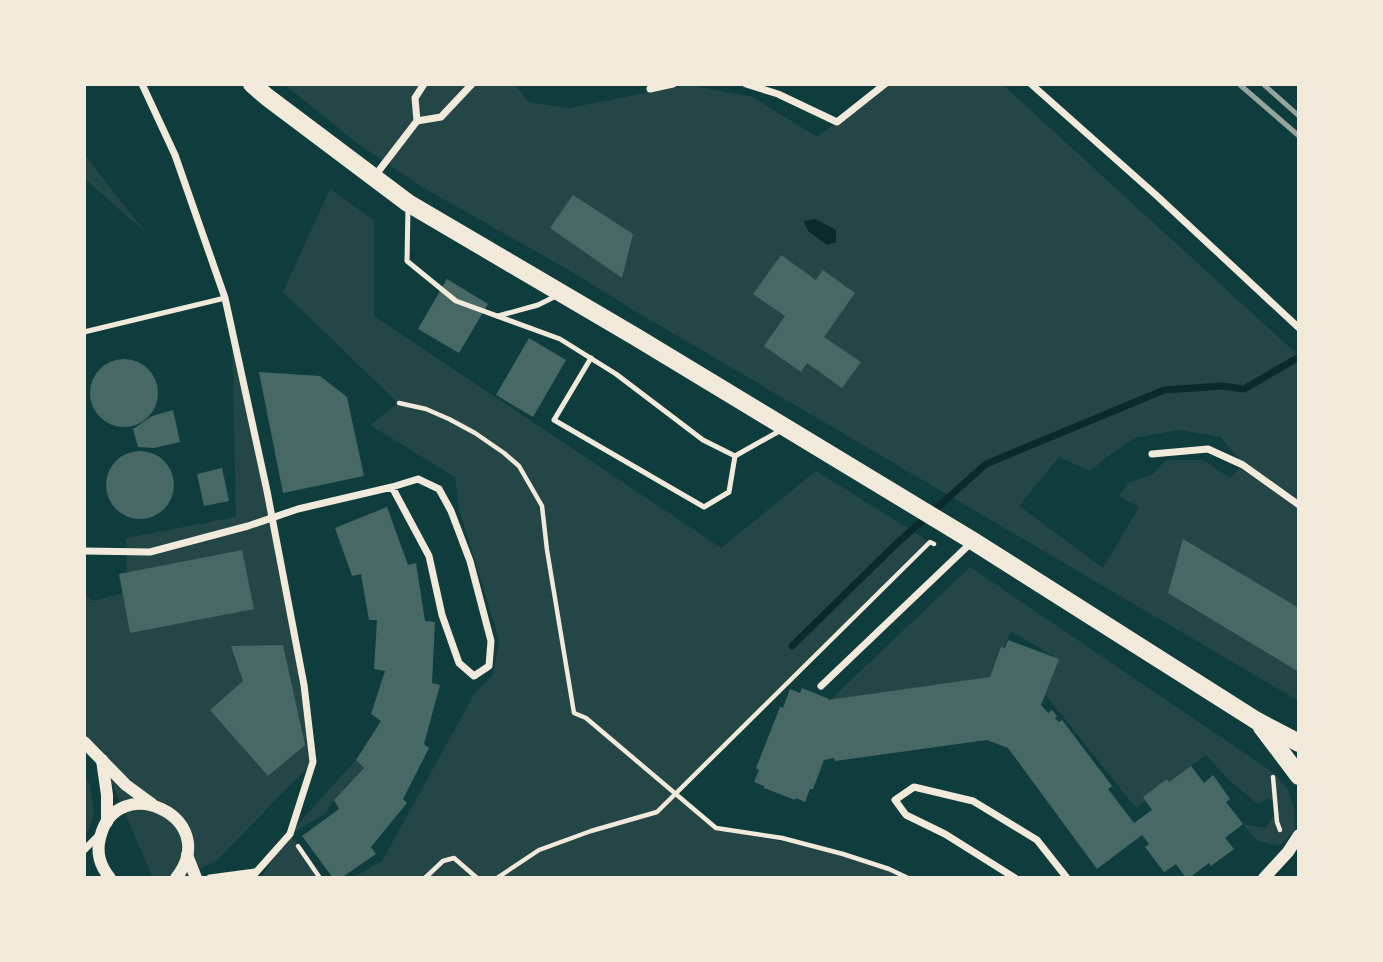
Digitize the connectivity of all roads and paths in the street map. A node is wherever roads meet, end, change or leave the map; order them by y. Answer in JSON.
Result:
{"nodes":[{"id":1,"x":142,"y":84,"type":"edge"},
{"id":2,"x":253,"y":84,"type":"edge"},
{"id":3,"x":424,"y":84,"type":"edge"},
{"id":4,"x":472,"y":84,"type":"edge"},
{"id":5,"x":673,"y":84,"type":"edge"},
{"id":6,"x":746,"y":84,"type":"edge"},
{"id":7,"x":885,"y":84,"type":"edge"},
{"id":8,"x":1031,"y":84,"type":"edge"},
{"id":9,"x":650,"y":89,"type":"dead end"},
{"id":10,"x":417,"y":121,"type":"junction"},
{"id":11,"x":374,"y":177,"type":"junction"},
{"id":12,"x":408,"y":203,"type":"junction"},
{"id":13,"x":561,"y":293,"type":"junction"},
{"id":14,"x":225,"y":298,"type":"junction"},
{"id":15,"x":498,"y":316,"type":"junction"},
{"id":16,"x":1299,"y":328,"type":"edge"},
{"id":17,"x":84,"y":332,"type":"edge"},
{"id":18,"x":592,"y":358,"type":"junction"},
{"id":19,"x":399,"y":403,"type":"dead end"},
{"id":20,"x":785,"y":428,"type":"junction"},
{"id":21,"x":1152,"y":454,"type":"dead end"},
{"id":22,"x":735,"y":456,"type":"junction"},
{"id":23,"x":392,"y":487,"type":"junction"},
{"id":24,"x":1299,"y":505,"type":"edge"},
{"id":25,"x":272,"y":519,"type":"junction"},
{"id":26,"x":973,"y":541,"type":"junction"},
{"id":27,"x":84,"y":551,"type":"edge"},
{"id":28,"x":956,"y":557,"type":"junction"},
{"id":29,"x":821,"y":686,"type":"dead end"},
{"id":30,"x":1257,"y":721,"type":"junction"},
{"id":31,"x":84,"y":742,"type":"edge"},
{"id":32,"x":1299,"y":743,"type":"edge"},
{"id":33,"x":102,"y":760,"type":"junction"},
{"id":34,"x":1272,"y":774,"type":"dead end"},
{"id":35,"x":1299,"y":776,"type":"edge"},
{"id":36,"x":152,"y":805,"type":"junction"},
{"id":37,"x":104,"y":827,"type":"junction"},
{"id":38,"x":290,"y":834,"type":"junction"},
{"id":39,"x":1295,"y":840,"type":"edge"},
{"id":40,"x":84,"y":850,"type":"edge"},
{"id":41,"x":187,"y":855,"type":"junction"},
{"id":42,"x":253,"y":875,"type":"edge"},
{"id":43,"x":110,"y":878,"type":"edge"},
{"id":44,"x":176,"y":878,"type":"edge"},
{"id":45,"x":196,"y":878,"type":"edge"},
{"id":46,"x":210,"y":878,"type":"edge"},
{"id":47,"x":320,"y":878,"type":"edge"},
{"id":48,"x":425,"y":878,"type":"edge"},
{"id":49,"x":477,"y":878,"type":"edge"},
{"id":50,"x":497,"y":878,"type":"edge"},
{"id":51,"x":908,"y":878,"type":"edge"},
{"id":52,"x":1015,"y":878,"type":"edge"},
{"id":53,"x":1067,"y":878,"type":"edge"},
{"id":54,"x":1264,"y":878,"type":"edge"}],
"edges":[{"from":1,"to":14,"type":"street"},
{"from":2,"to":11,"type":"main road"},
{"from":3,"to":10,"type":"street"},
{"from":4,"to":10,"type":"street"},
{"from":5,"to":9,"type":"street"},
{"from":6,"to":7,"type":"street"},
{"from":8,"to":16,"type":"street"},
{"from":10,"to":11,"type":"street"},
{"from":11,"to":12,"type":"main road"},
{"from":12,"to":13,"type":"main road"},
{"from":12,"to":15,"type":"lane"},
{"from":13,"to":15,"type":"lane"},
{"from":13,"to":20,"type":"main road"},
{"from":14,"to":17,"type":"lane"},
{"from":14,"to":25,"type":"street"},
{"from":15,"to":18,"type":"lane"},
{"from":18,"to":22,"type":"lane"},
{"from":18,"to":22,"type":"lane"},
{"from":19,"to":51,"type":"path"},
{"from":20,"to":22,"type":"lane"},
{"from":20,"to":26,"type":"main road"},
{"from":21,"to":24,"type":"street"},
{"from":23,"to":23,"type":"street"},
{"from":23,"to":25,"type":"street"},
{"from":25,"to":27,"type":"street"},
{"from":25,"to":38,"type":"street"},
{"from":26,"to":28,"type":"street"},
{"from":26,"to":30,"type":"main road"},
{"from":28,"to":29,"type":"street"},
{"from":28,"to":50,"type":"path"},
{"from":30,"to":32,"type":"main road"},
{"from":30,"to":35,"type":"main road"},
{"from":31,"to":33,"type":"street"},
{"from":33,"to":36,"type":"street"},
{"from":33,"to":37,"type":"street"},
{"from":34,"to":39,"type":"path"},
{"from":36,"to":37,"type":"street"},
{"from":36,"to":41,"type":"street"},
{"from":37,"to":40,"type":"street"},
{"from":37,"to":43,"type":"street"},
{"from":38,"to":42,"type":"street"},
{"from":38,"to":47,"type":"path"},
{"from":39,"to":54,"type":"street"},
{"from":41,"to":44,"type":"street"},
{"from":41,"to":45,"type":"street"},
{"from":42,"to":46,"type":"street"},
{"from":48,"to":49,"type":"path"},
{"from":52,"to":53,"type":"street"}]}
